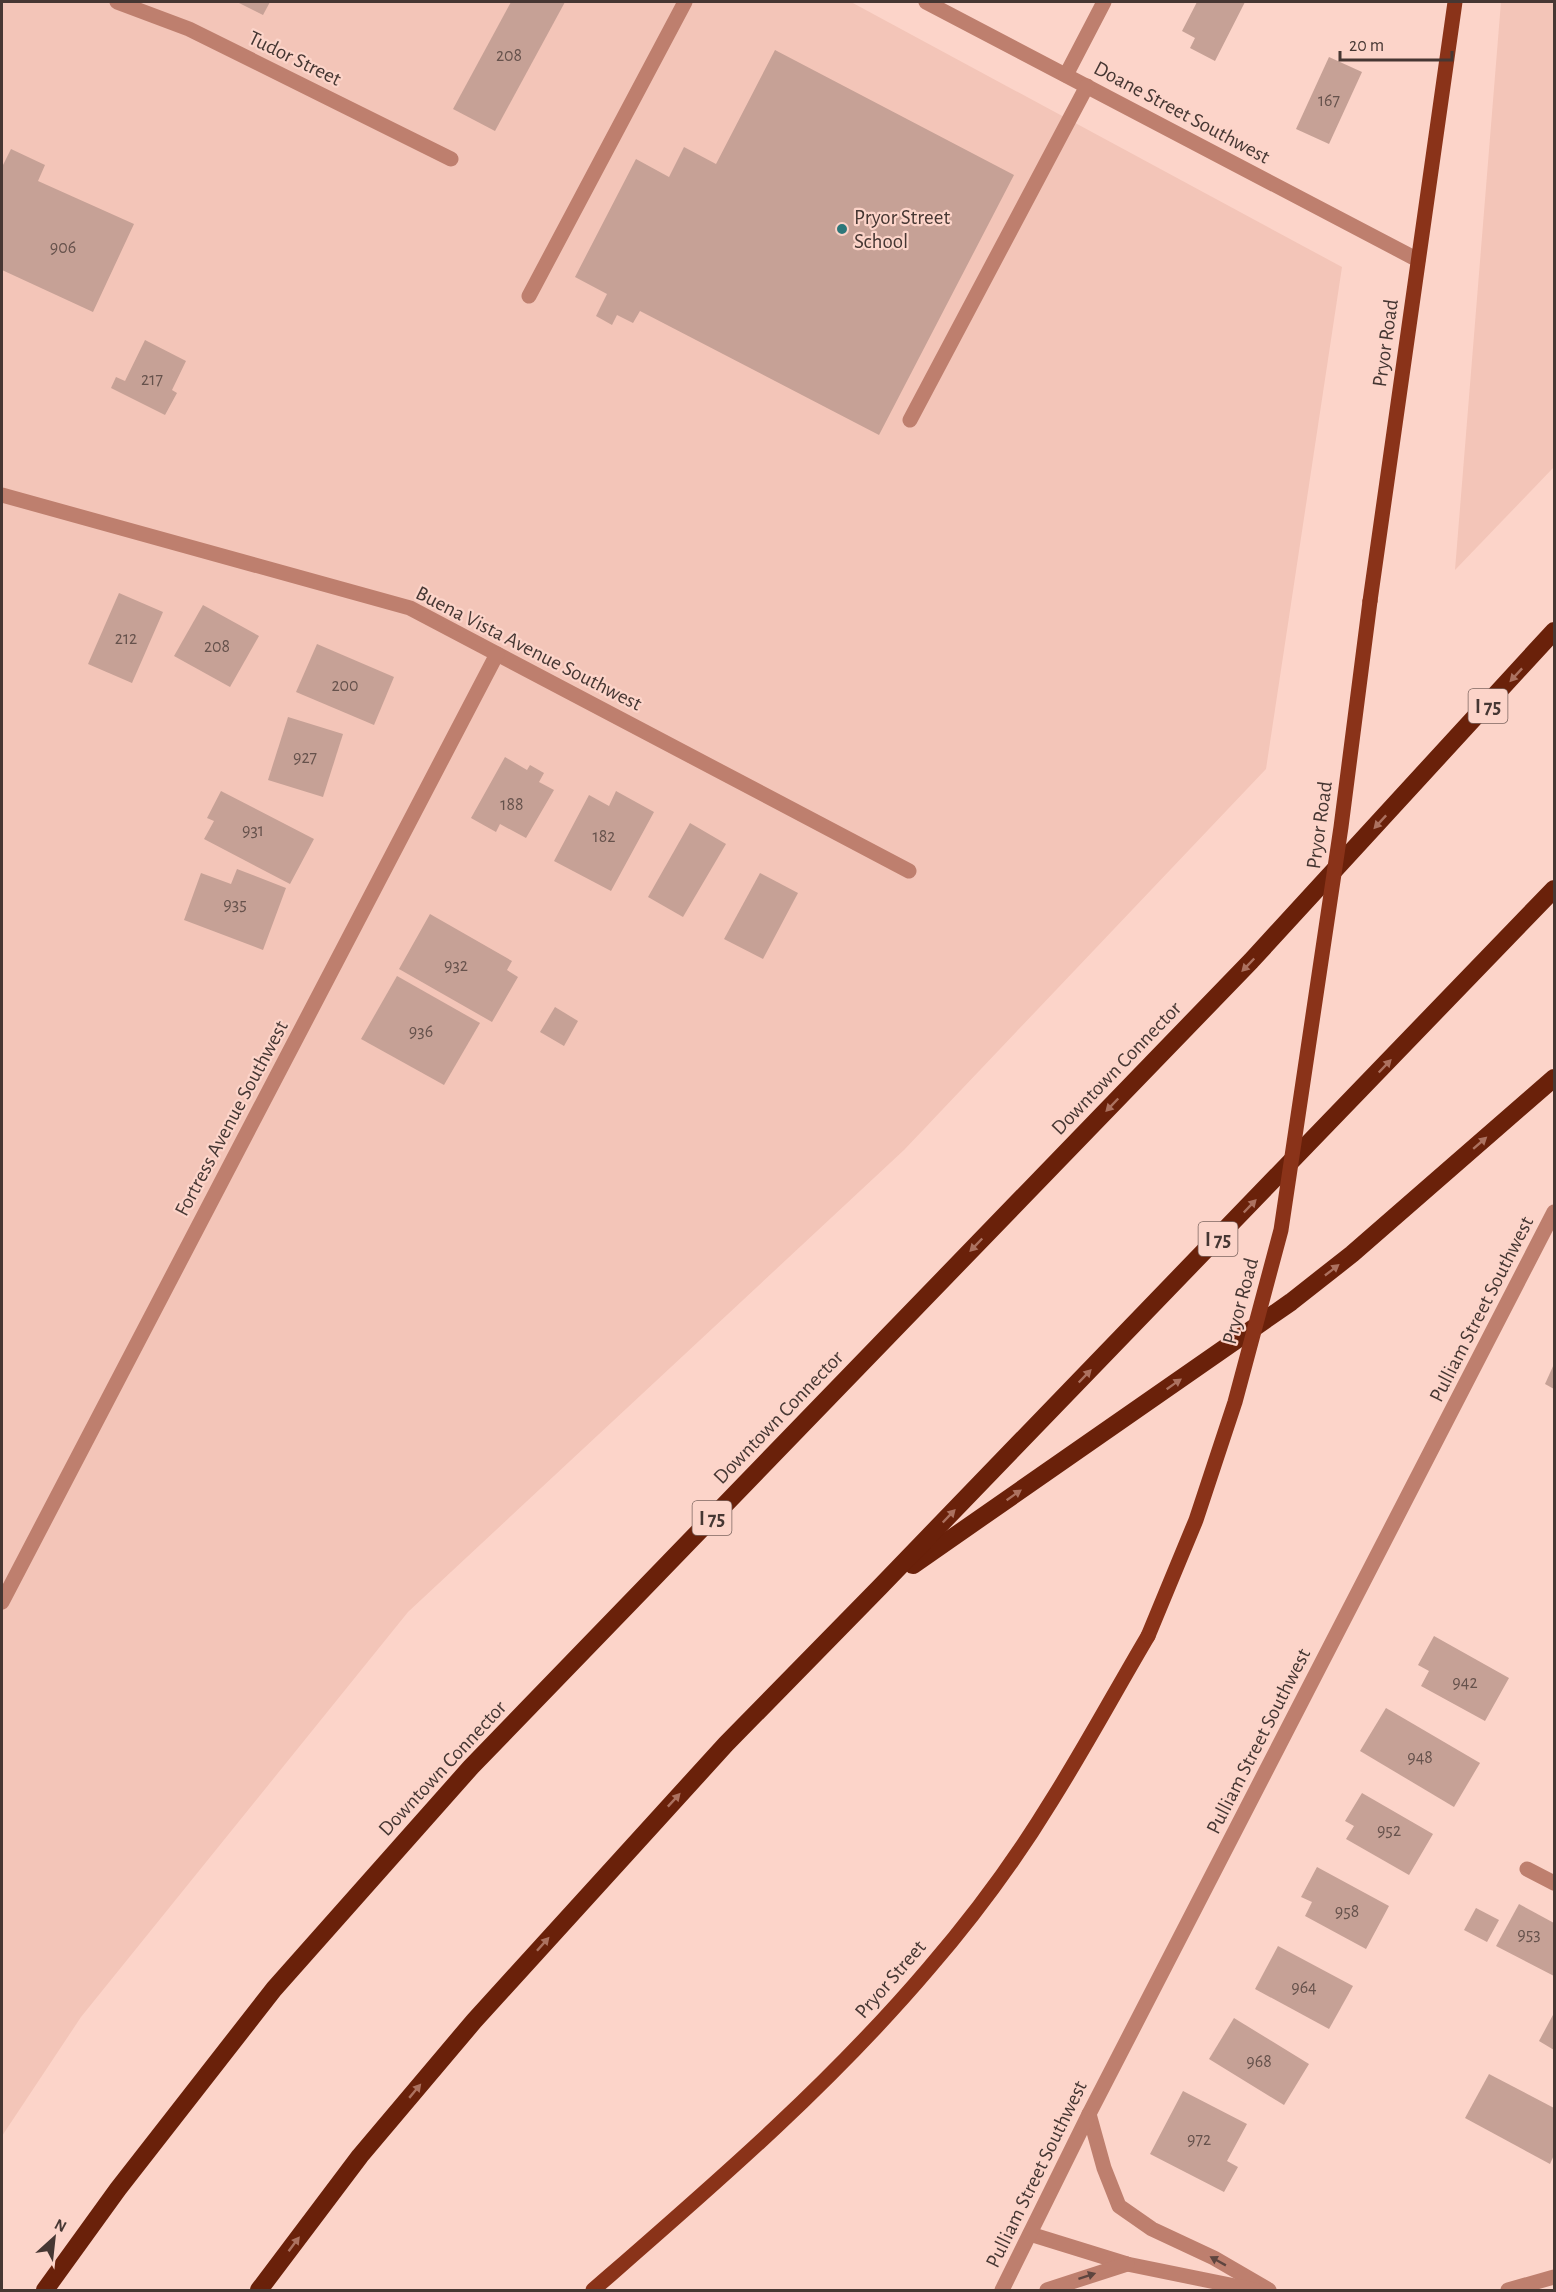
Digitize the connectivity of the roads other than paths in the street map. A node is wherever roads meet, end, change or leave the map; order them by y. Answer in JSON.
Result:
{"nodes":[{"id":1,"x":117,"y":2,"type":"edge"},
{"id":2,"x":685,"y":2,"type":"edge"},
{"id":3,"x":926,"y":2,"type":"edge"},
{"id":4,"x":1104,"y":2,"type":"edge"},
{"id":5,"x":1455,"y":2,"type":"edge"},
{"id":6,"x":1066,"y":75,"type":"junction"},
{"id":7,"x":1087,"y":86,"type":"junction"},
{"id":8,"x":451,"y":159,"type":"dead end"},
{"id":9,"x":1418,"y":260,"type":"junction"},
{"id":10,"x":529,"y":296,"type":"dead end"},
{"id":11,"x":910,"y":420,"type":"dead end"},
{"id":12,"x":2,"y":495,"type":"edge"},
{"id":13,"x":1554,"y":631,"type":"edge"},
{"id":14,"x":497,"y":654,"type":"junction"},
{"id":15,"x":909,"y":872,"type":"dead end"},
{"id":16,"x":1554,"y":889,"type":"edge"},
{"id":17,"x":1554,"y":1078,"type":"edge"},
{"id":18,"x":1554,"y":1212,"type":"edge"},
{"id":19,"x":879,"y":1588,"type":"junction"},
{"id":20,"x":2,"y":1602,"type":"edge"},
{"id":21,"x":1148,"y":1636,"type":"joint"},
{"id":22,"x":1527,"y":1869,"type":"dead end"},
{"id":23,"x":1554,"y":1883,"type":"edge"},
{"id":24,"x":1089,"y":2114,"type":"junction"},
{"id":25,"x":1030,"y":2234,"type":"junction"},
{"id":26,"x":1127,"y":2264,"type":"junction"},
{"id":27,"x":612,"y":2274,"type":"junction"},
{"id":28,"x":1554,"y":2277,"type":"edge"},
{"id":29,"x":45,"y":2290,"type":"edge"},
{"id":30,"x":259,"y":2290,"type":"edge"},
{"id":31,"x":593,"y":2290,"type":"edge"},
{"id":32,"x":606,"y":2290,"type":"edge"},
{"id":33,"x":1002,"y":2290,"type":"edge"},
{"id":34,"x":1047,"y":2290,"type":"edge"},
{"id":35,"x":1255,"y":2290,"type":"edge"},
{"id":36,"x":1269,"y":2290,"type":"edge"},
{"id":37,"x":1508,"y":2290,"type":"edge"}],
"edges":[{"from":1,"to":8,"type":"street","name":"Tudor Street"},
{"from":2,"to":10,"type":"street"},
{"from":3,"to":6,"type":"street","name":"Doane Street Southwest"},
{"from":4,"to":6,"type":"street"},
{"from":5,"to":9,"type":"main road","name":"Pryor Road"},
{"from":6,"to":7,"type":"street","name":"Doane Street Southwest"},
{"from":7,"to":9,"type":"street","name":"Doane Street Southwest"},
{"from":7,"to":11,"type":"street"},
{"from":9,"to":21,"type":"main road","name":"Pryor Road","bridge":true},
{"from":12,"to":14,"type":"street","name":"Buena Vista Avenue Southwest"},
{"from":13,"to":29,"type":"highway","name":"Downtown Connector","number":"I 75","one_way":true},
{"from":14,"to":15,"type":"street","name":"Buena Vista Avenue Southwest"},
{"from":14,"to":20,"type":"street","name":"Fortress Avenue Southwest"},
{"from":19,"to":16,"type":"highway","number":"I 75","one_way":true},
{"from":19,"to":17,"type":"highway","one_way":true},
{"from":18,"to":24,"type":"street","name":"Pulliam Street Southwest"},
{"from":30,"to":19,"type":"highway","number":"I 75","one_way":true},
{"from":21,"to":27,"type":"main road","name":"Pryor Street"},
{"from":22,"to":23,"type":"street"},
{"from":24,"to":25,"type":"street","name":"Pulliam Street Southwest"},
{"from":36,"to":24,"type":"street","one_way":true},
{"from":25,"to":26,"type":"street"},
{"from":25,"to":33,"type":"street","name":"Pulliam Street Southwest"},
{"from":34,"to":26,"type":"street","one_way":true},
{"from":26,"to":35,"type":"street"},
{"from":27,"to":31,"type":"main road","name":"Pryor Street"},
{"from":27,"to":32,"type":"street"},
{"from":28,"to":37,"type":"street"}]}
